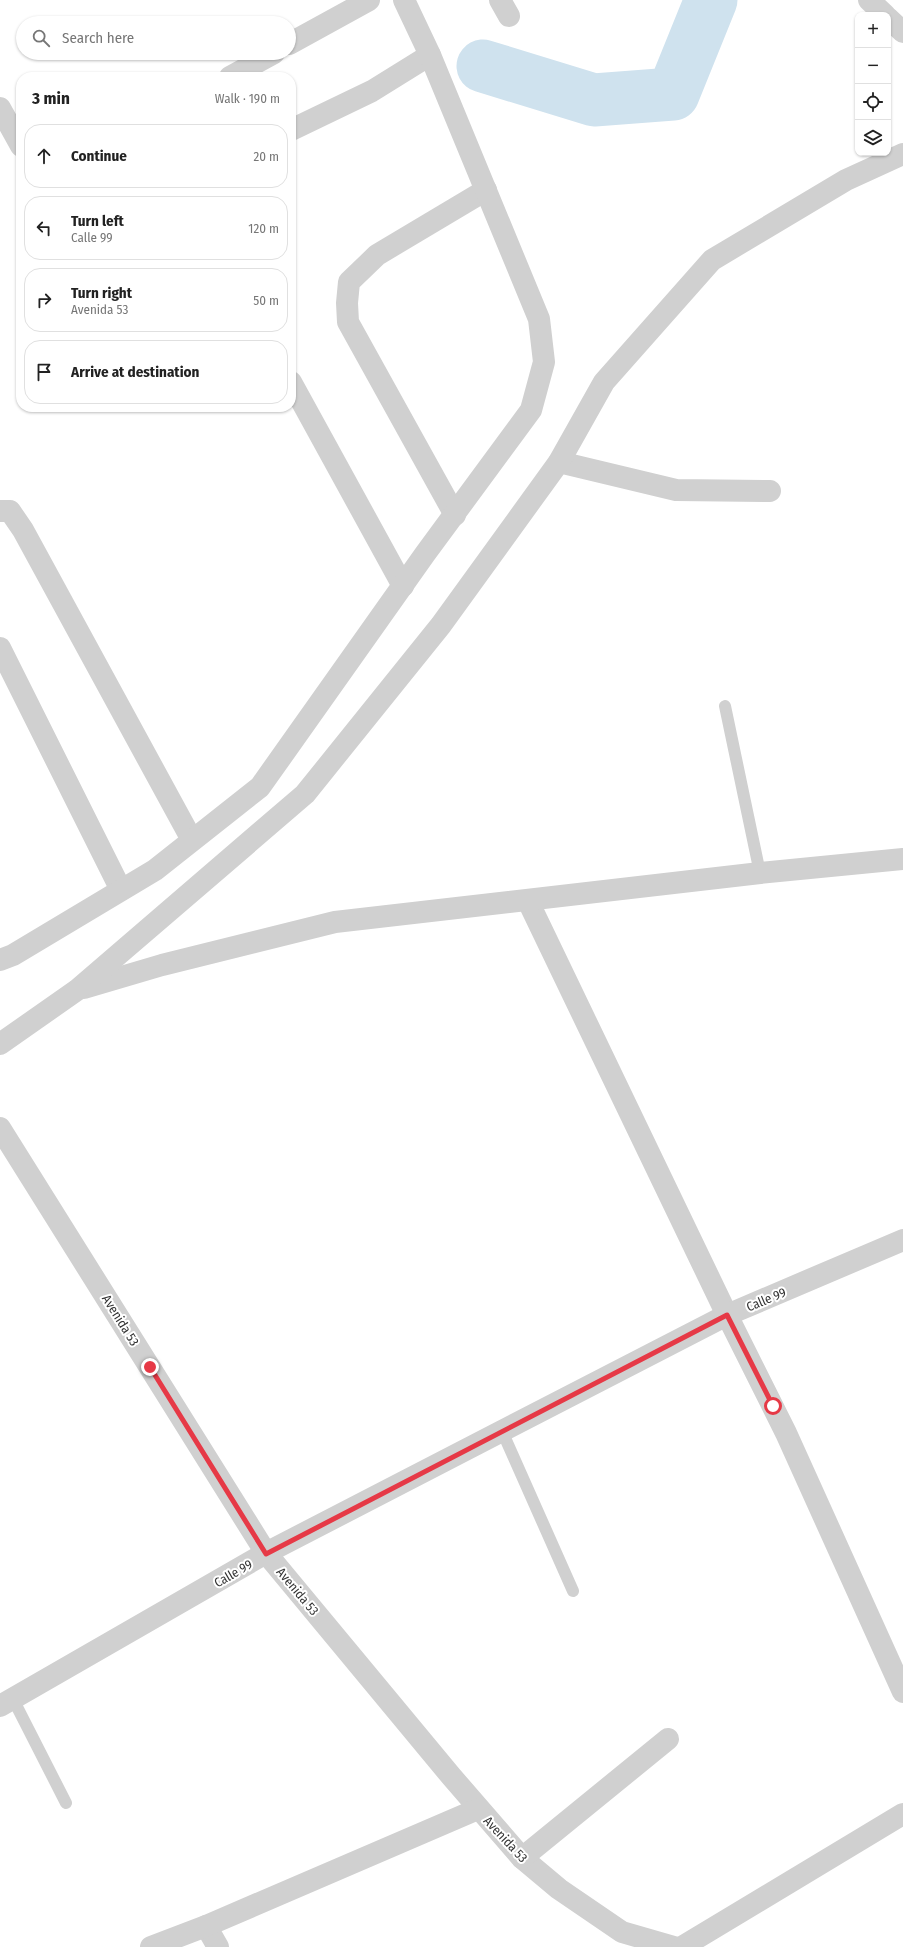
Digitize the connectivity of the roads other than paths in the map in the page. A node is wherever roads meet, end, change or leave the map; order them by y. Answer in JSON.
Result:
{"nodes":[{"id":1,"x":369,"y":0,"type":"edge"},
{"id":2,"x":404,"y":0,"type":"edge"},
{"id":3,"x":869,"y":0,"type":"edge"},
{"id":4,"x":882,"y":12,"type":"edge"},
{"id":5,"x":891,"y":21,"type":"edge"},
{"id":6,"x":903,"y":32,"type":"edge"},
{"id":7,"x":296,"y":40,"type":"edge"},
{"id":8,"x":430,"y":55,"type":"junction"},
{"id":9,"x":261,"y":60,"type":"edge"},
{"id":10,"x":239,"y":72,"type":"edge"},
{"id":11,"x":0,"y":108,"type":"edge"},
{"id":12,"x":296,"y":128,"type":"edge"},
{"id":13,"x":16,"y":137,"type":"edge"},
{"id":14,"x":903,"y":154,"type":"edge"},
{"id":15,"x":486,"y":190,"type":"junction"},
{"id":16,"x":296,"y":391,"type":"edge"},
{"id":17,"x":559,"y":462,"type":"junction"},
{"id":18,"x":770,"y":491,"type":"dead end"},
{"id":19,"x":0,"y":511,"type":"edge"},
{"id":20,"x":454,"y":515,"type":"junction"},
{"id":21,"x":403,"y":586,"type":"junction"},
{"id":22,"x":0,"y":648,"type":"edge"},
{"id":23,"x":725,"y":706,"type":"dead end"},
{"id":24,"x":192,"y":840,"type":"junction"},
{"id":25,"x":903,"y":859,"type":"edge"},
{"id":26,"x":760,"y":873,"type":"junction"},
{"id":27,"x":120,"y":890,"type":"junction"},
{"id":28,"x":528,"y":901,"type":"junction"},
{"id":29,"x":0,"y":960,"type":"edge"},
{"id":30,"x":77,"y":990,"type":"junction"},
{"id":31,"x":0,"y":1044,"type":"edge"},
{"id":32,"x":0,"y":1128,"type":"edge"},
{"id":33,"x":903,"y":1240,"type":"edge"},
{"id":34,"x":727,"y":1315,"type":"junction"},
{"id":35,"x":502,"y":1431,"type":"junction"},
{"id":36,"x":266,"y":1554,"type":"junction"},
{"id":37,"x":573,"y":1591,"type":"dead end"},
{"id":38,"x":903,"y":1692,"type":"edge"},
{"id":39,"x":6,"y":1703,"type":"edge"},
{"id":40,"x":668,"y":1739,"type":"dead end"},
{"id":41,"x":66,"y":1803,"type":"dead end"},
{"id":42,"x":478,"y":1809,"type":"junction"},
{"id":43,"x":903,"y":1814,"type":"edge"},
{"id":44,"x":522,"y":1858,"type":"junction"},
{"id":45,"x":206,"y":1926,"type":"junction"},
{"id":46,"x":151,"y":1947,"type":"edge"},
{"id":47,"x":218,"y":1947,"type":"edge"},
{"id":48,"x":674,"y":1947,"type":"edge"},
{"id":49,"x":682,"y":1947,"type":"edge"}],
"edges":[{"from":1,"to":7,"type":"street"},
{"from":2,"to":8,"type":"street"},
{"from":3,"to":4,"type":"street"},
{"from":5,"to":6,"type":"street"},
{"from":8,"to":12,"type":"street"},
{"from":8,"to":15,"type":"street"},
{"from":9,"to":10,"type":"street"},
{"from":11,"to":13,"type":"street"},
{"from":14,"to":17,"type":"street"},
{"from":15,"to":20,"type":"street"},
{"from":15,"to":20,"type":"street"},
{"from":16,"to":21,"type":"street"},
{"from":17,"to":18,"type":"street"},
{"from":17,"to":30,"type":"street"},
{"from":19,"to":24,"type":"street"},
{"from":20,"to":21,"type":"street"},
{"from":21,"to":24,"type":"street"},
{"from":22,"to":27,"type":"street"},
{"from":23,"to":26,"type":"lane"},
{"from":24,"to":27,"type":"street"},
{"from":25,"to":26,"type":"street"},
{"from":26,"to":28,"type":"street"},
{"from":27,"to":29,"type":"street"},
{"from":28,"to":30,"type":"street"},
{"from":28,"to":34,"type":"street"},
{"from":30,"to":31,"type":"street"},
{"from":32,"to":36,"type":"street","name":"Avenida 53"},
{"from":33,"to":34,"type":"street","name":"Calle 99"},
{"from":34,"to":35,"type":"street","name":"Calle 99"},
{"from":34,"to":38,"type":"street"},
{"from":35,"to":36,"type":"street","name":"Calle 99"},
{"from":35,"to":37,"type":"lane"},
{"from":36,"to":39,"type":"street","name":"Calle 99"},
{"from":36,"to":42,"type":"street","name":"Avenida 53"},
{"from":39,"to":41,"type":"lane"},
{"from":40,"to":44,"type":"street"},
{"from":42,"to":44,"type":"street","name":"Avenida 53"},
{"from":42,"to":45,"type":"street"},
{"from":43,"to":49,"type":"street"},
{"from":44,"to":48,"type":"street","name":"Avenida 53"},
{"from":45,"to":46,"type":"street"},
{"from":45,"to":47,"type":"street"}]}
